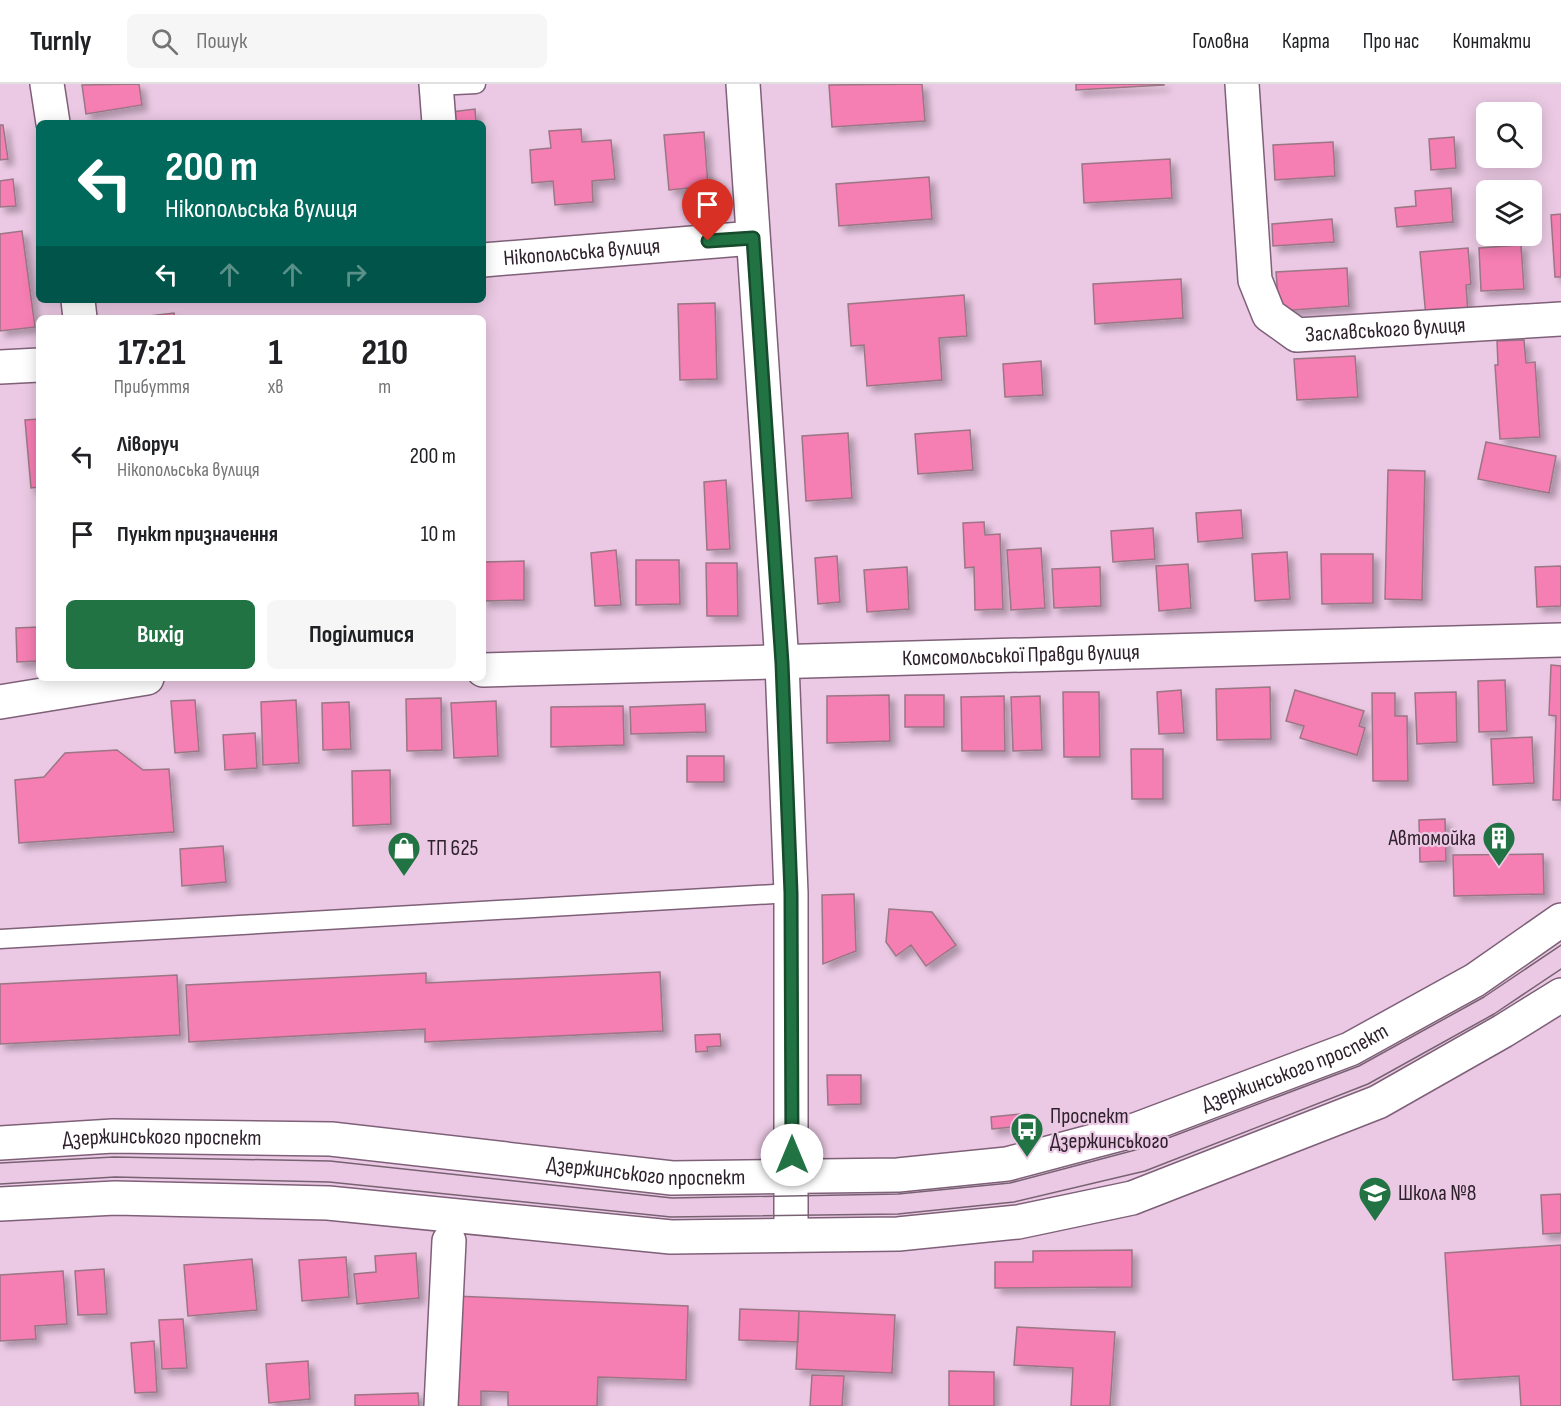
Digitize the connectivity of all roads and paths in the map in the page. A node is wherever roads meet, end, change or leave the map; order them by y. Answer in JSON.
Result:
{"nodes":[{"id":1,"x":47,"y":84,"type":"edge"},
{"id":2,"x":477,"y":84,"type":"edge"},
{"id":3,"x":743,"y":84,"type":"edge"},
{"id":4,"x":1242,"y":84,"type":"edge"},
{"id":5,"x":436,"y":85,"type":"edge"},
{"id":6,"x":53,"y":120,"type":"edge"},
{"id":7,"x":439,"y":120,"type":"edge"},
{"id":8,"x":753,"y":238,"type":"junction"},
{"id":9,"x":486,"y":260,"type":"edge"},
{"id":10,"x":1561,"y":319,"type":"edge"},
{"id":11,"x":36,"y":365,"type":"edge"},
{"id":12,"x":0,"y":367,"type":"edge"},
{"id":13,"x":1561,"y":640,"type":"edge"},
{"id":14,"x":782,"y":663,"type":"junction"},
{"id":15,"x":486,"y":670,"type":"edge"},
{"id":16,"x":129,"y":681,"type":"edge"},
{"id":17,"x":0,"y":702,"type":"edge"},
{"id":18,"x":791,"y":893,"type":"junction"},
{"id":19,"x":1561,"y":920,"type":"edge"},
{"id":20,"x":0,"y":939,"type":"edge"},
{"id":21,"x":1561,"y":994,"type":"edge"},
{"id":22,"x":0,"y":1143,"type":"edge"},
{"id":23,"x":792,"y":1178,"type":"junction"},
{"id":24,"x":0,"y":1204,"type":"edge"},
{"id":25,"x":791,"y":1235,"type":"junction"},
{"id":26,"x":450,"y":1241,"type":"dead end"},
{"id":27,"x":441,"y":1406,"type":"edge"}],
"edges":[{"from":1,"to":6,"type":"street"},
{"from":2,"to":5,"type":"lane"},
{"from":3,"to":8,"type":"street"},
{"from":4,"to":10,"type":"street","name":"Заславського вулиця"},
{"from":5,"to":7,"type":"street"},
{"from":8,"to":9,"type":"street","name":"Нікопольська вулиця"},
{"from":8,"to":14,"type":"street"},
{"from":11,"to":12,"type":"street"},
{"from":13,"to":14,"type":"street","name":"Комсомольської Правди вулиця"},
{"from":14,"to":15,"type":"street","name":"Комсомольської Правди вулиця"},
{"from":14,"to":18,"type":"street"},
{"from":16,"to":17,"type":"street"},
{"from":18,"to":20,"type":"lane"},
{"from":18,"to":23,"type":"street"},
{"from":19,"to":23,"type":"street","name":"Дзержинського проспект"},
{"from":21,"to":25,"type":"street"},
{"from":22,"to":23,"type":"street","name":"Дзержинського проспект"},
{"from":23,"to":25,"type":"street"},
{"from":24,"to":25,"type":"street"},
{"from":26,"to":27,"type":"street"}]}
